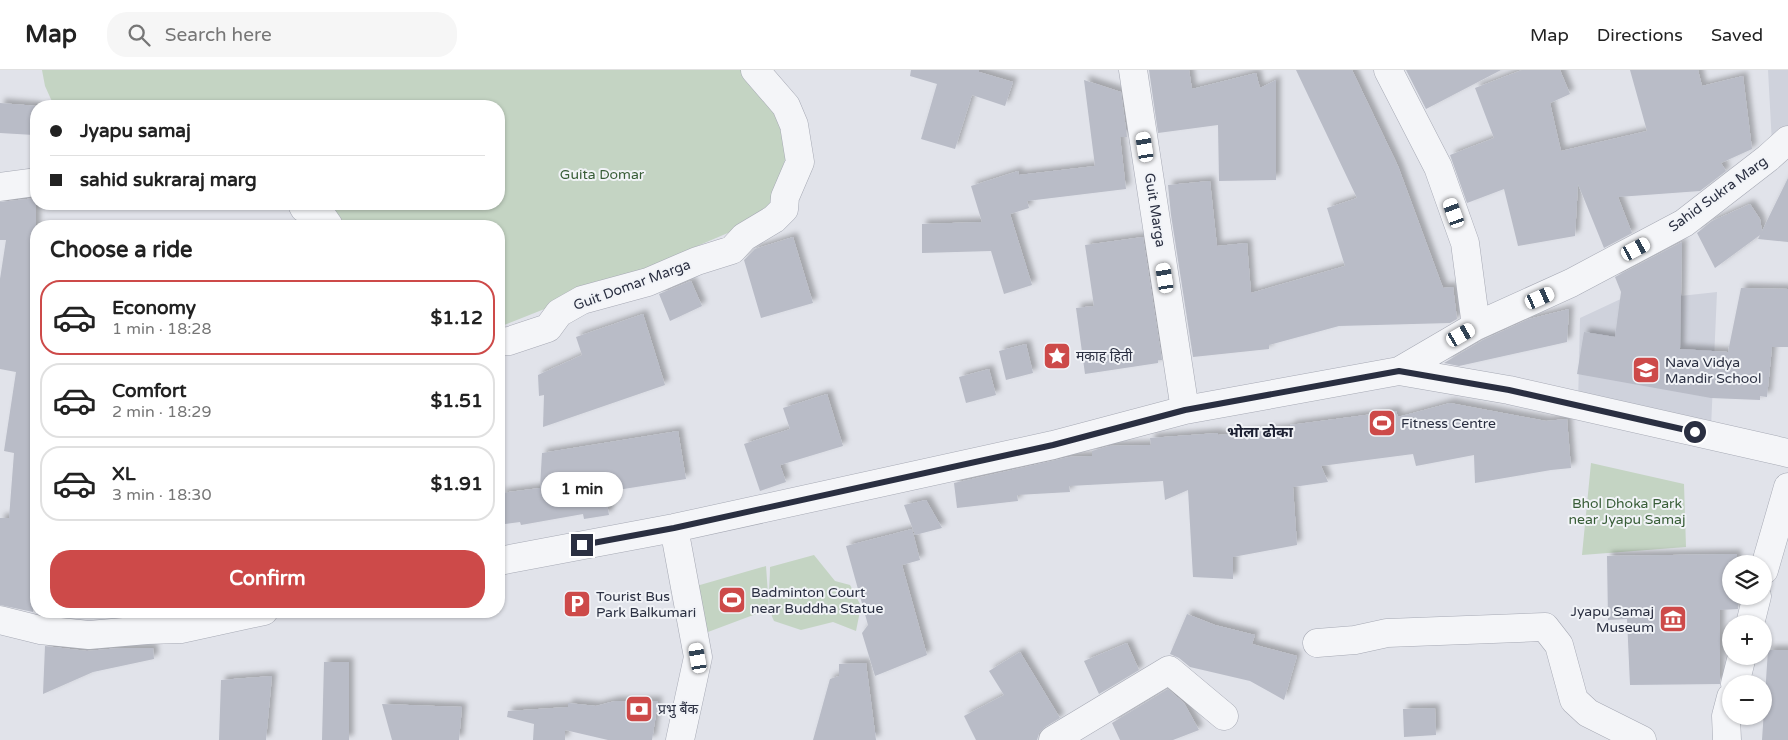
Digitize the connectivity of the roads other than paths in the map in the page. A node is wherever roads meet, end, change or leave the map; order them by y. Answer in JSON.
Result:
{"nodes":[{"id":1,"x":755,"y":70,"type":"edge"},
{"id":2,"x":1388,"y":70,"type":"edge"},
{"id":3,"x":1130,"y":71,"type":"edge"},
{"id":4,"x":1788,"y":140,"type":"edge"},
{"id":5,"x":30,"y":183,"type":"edge"},
{"id":6,"x":0,"y":187,"type":"edge"},
{"id":7,"x":310,"y":210,"type":"edge"},
{"id":8,"x":325,"y":220,"type":"edge"},
{"id":9,"x":1476,"y":326,"type":"junction"},
{"id":10,"x":505,"y":341,"type":"edge"},
{"id":11,"x":1399,"y":371,"type":"junction"},
{"id":12,"x":1185,"y":410,"type":"junction"},
{"id":13,"x":1788,"y":453,"type":"edge"},
{"id":14,"x":1788,"y":487,"type":"edge"},
{"id":15,"x":674,"y":528,"type":"junction"},
{"id":16,"x":1768,"y":555,"type":"edge"},
{"id":17,"x":505,"y":560,"type":"edge"},
{"id":18,"x":232,"y":618,"type":"edge"},
{"id":19,"x":0,"y":620,"type":"edge"},
{"id":20,"x":1317,"y":643,"type":"dead end"},
{"id":21,"x":1224,"y":716,"type":"dead end"},
{"id":22,"x":1726,"y":725,"type":"edge"},
{"id":23,"x":680,"y":740,"type":"edge"},
{"id":24,"x":1053,"y":740,"type":"edge"},
{"id":25,"x":1642,"y":740,"type":"edge"},
{"id":26,"x":1727,"y":740,"type":"edge"}],
"edges":[{"from":1,"to":10,"type":"street","name":"Guit Domar Marga"},
{"from":2,"to":9,"type":"street"},
{"from":3,"to":12,"type":"street","name":"Guit Marga"},
{"from":4,"to":9,"type":"street","name":"Sahid Sukra Marg"},
{"from":5,"to":6,"type":"street"},
{"from":7,"to":8,"type":"street"},
{"from":9,"to":11,"type":"street","name":"Sahid Sukra Marg"},
{"from":11,"to":12,"type":"street","name":"Sahid Sukra Marg"},
{"from":11,"to":13,"type":"street"},
{"from":12,"to":15,"type":"street","name":"Sahid Sukra Marg"},
{"from":14,"to":16,"type":"street"},
{"from":15,"to":17,"type":"street","name":"Sahid Sukra Marg"},
{"from":15,"to":23,"type":"street"},
{"from":18,"to":19,"type":"street"},
{"from":20,"to":25,"type":"street"},
{"from":21,"to":24,"type":"street"},
{"from":22,"to":26,"type":"street"}]}
